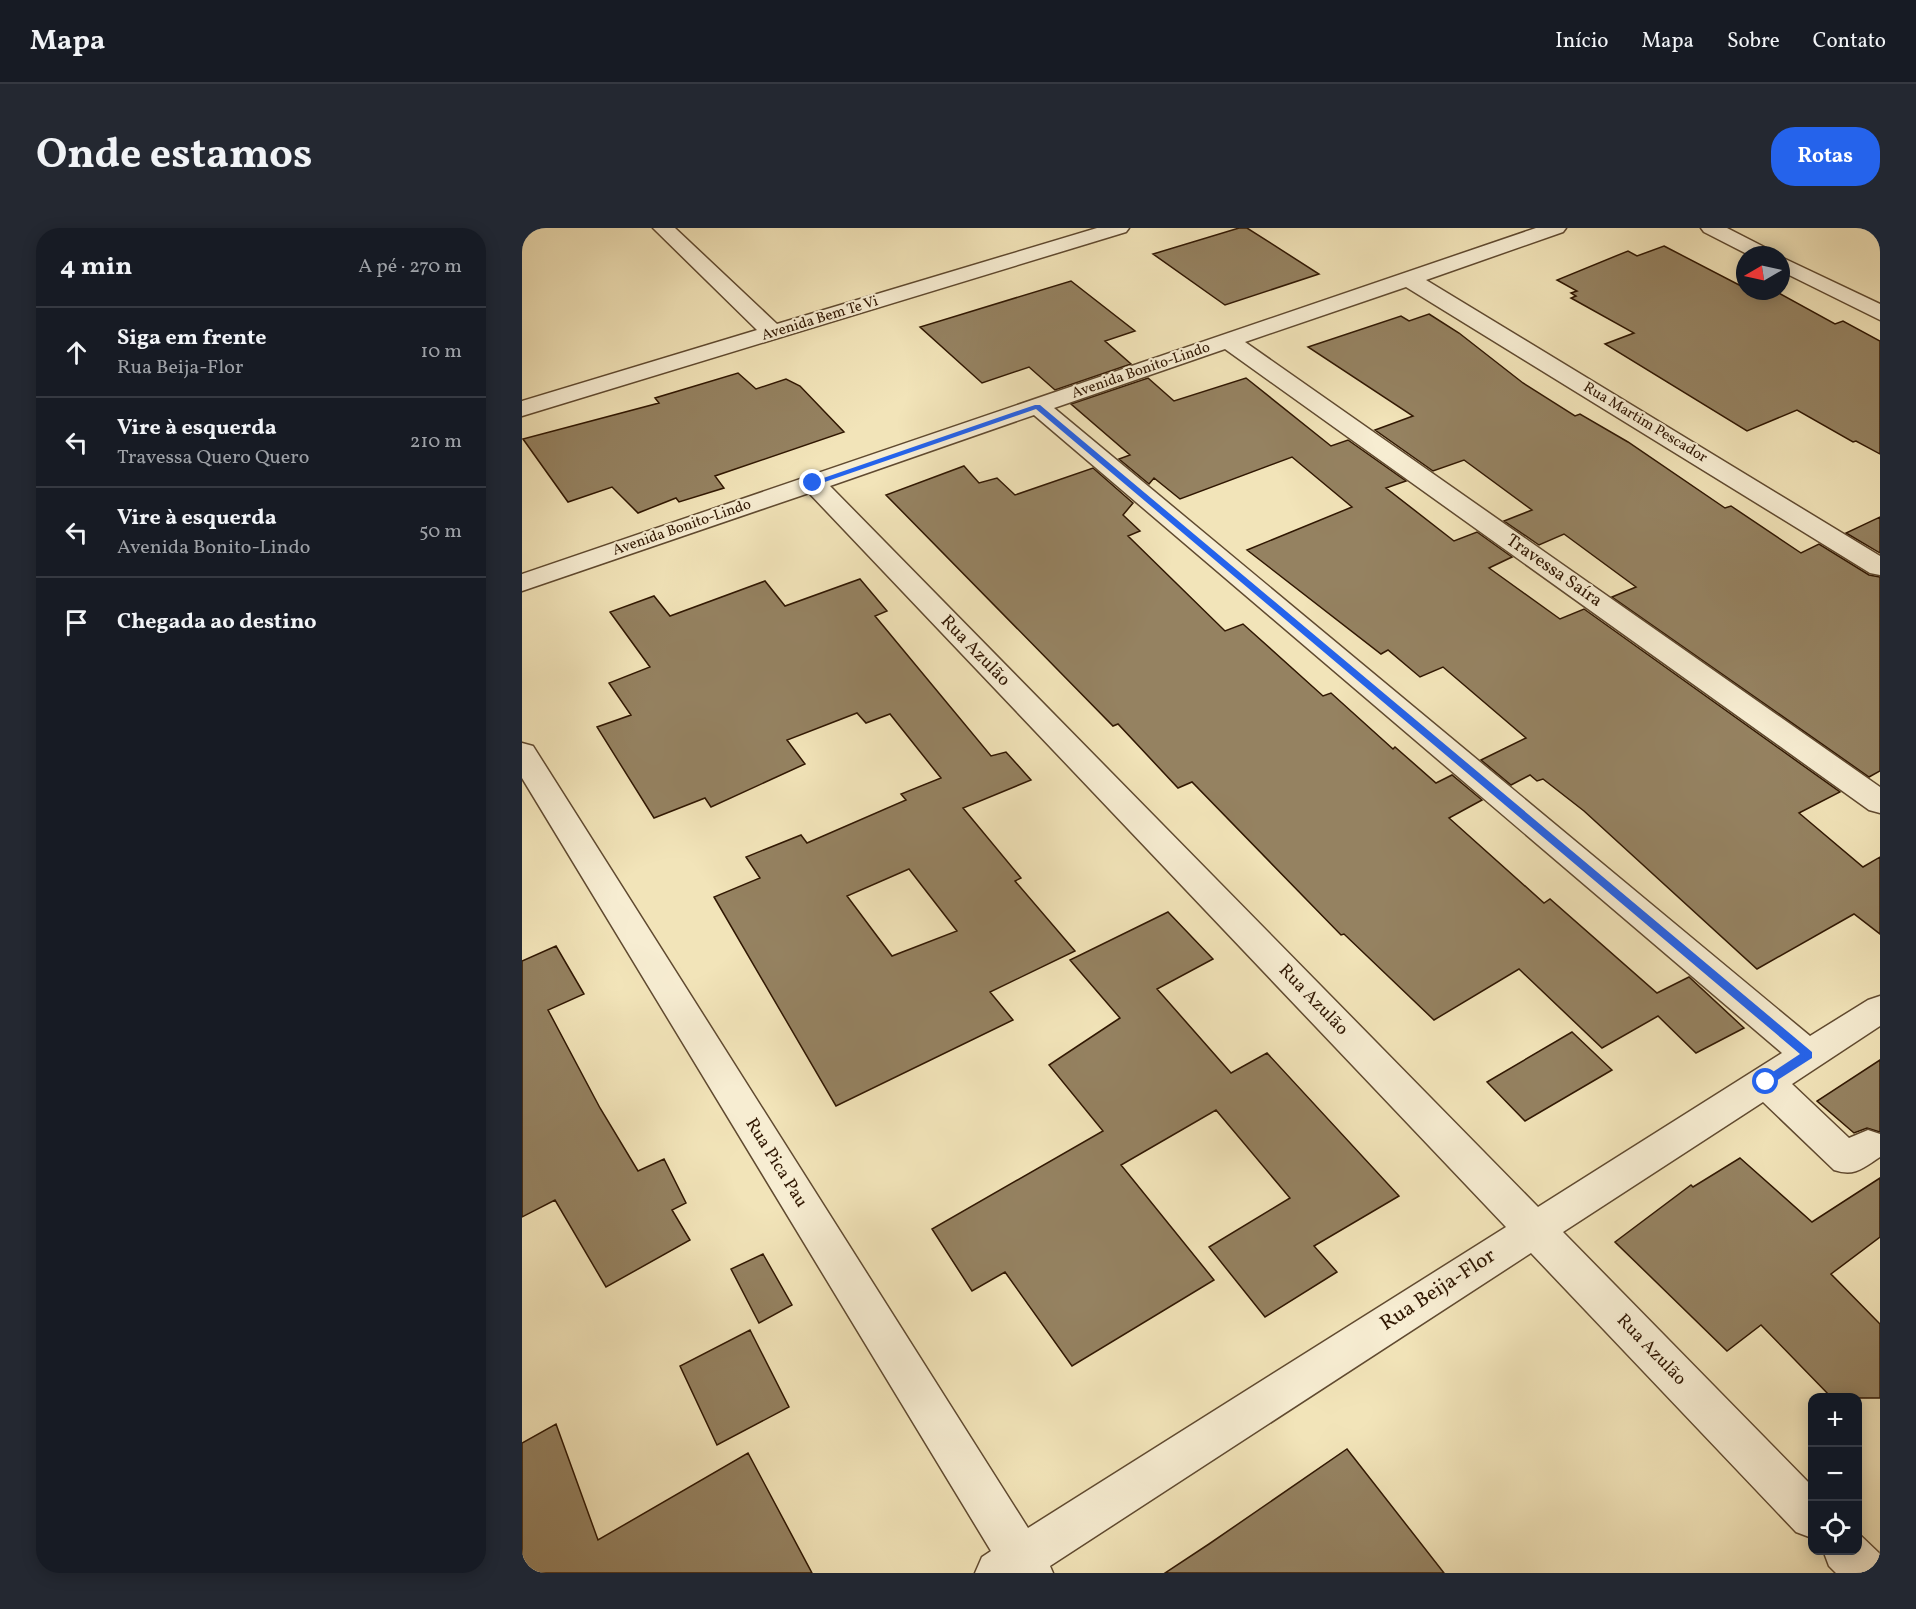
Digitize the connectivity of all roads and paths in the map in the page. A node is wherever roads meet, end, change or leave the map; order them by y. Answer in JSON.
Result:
{"nodes":[{"id":1,"x":663,"y":228,"type":"edge"},
{"id":2,"x":1119,"y":228,"type":"edge"},
{"id":3,"x":1556,"y":228,"type":"edge"},
{"id":4,"x":1711,"y":228,"type":"edge"},
{"id":5,"x":1072,"y":234,"type":"edge"},
{"id":6,"x":1747,"y":246,"type":"edge"},
{"id":7,"x":1790,"y":268,"type":"edge"},
{"id":8,"x":1409,"y":279,"type":"junction"},
{"id":9,"x":1880,"y":313,"type":"edge"},
{"id":10,"x":773,"y":333,"type":"junction"},
{"id":11,"x":1228,"y":341,"type":"junction"},
{"id":12,"x":1037,"y":406,"type":"junction"},
{"id":13,"x":522,"y":409,"type":"edge"},
{"id":14,"x":813,"y":483,"type":"junction"},
{"id":15,"x":1880,"y":567,"type":"edge"},
{"id":16,"x":522,"y":583,"type":"edge"},
{"id":17,"x":522,"y":753,"type":"edge"},
{"id":18,"x":1880,"y":802,"type":"edge"},
{"id":19,"x":1880,"y":1009,"type":"edge"},
{"id":20,"x":1808,"y":1055,"type":"junction"},
{"id":21,"x":1766,"y":1082,"type":"junction"},
{"id":22,"x":1868,"y":1145,"type":"dead end"},
{"id":23,"x":1534,"y":1229,"type":"junction"},
{"id":24,"x":1808,"y":1513,"type":"edge"},
{"id":25,"x":1849,"y":1555,"type":"edge"},
{"id":26,"x":1016,"y":1568,"type":"edge"},
{"id":27,"x":1867,"y":1573,"type":"edge"}],
"edges":[{"from":1,"to":10,"type":"street"},
{"from":2,"to":5,"type":"street","name":"Avenida Bem Te Vi"},
{"from":3,"to":8,"type":"street","name":"Avenida Bonito-Lindo"},
{"from":4,"to":6,"type":"street"},
{"from":5,"to":10,"type":"street","name":"Avenida Bem Te Vi"},
{"from":7,"to":9,"type":"street"},
{"from":8,"to":11,"type":"street","name":"Avenida Bonito-Lindo"},
{"from":8,"to":15,"type":"street","name":"Rua Martim Pescador"},
{"from":10,"to":13,"type":"street","name":"Avenida Bem Te Vi"},
{"from":11,"to":12,"type":"street","name":"Avenida Bonito-Lindo"},
{"from":11,"to":18,"type":"street","name":"Travessa Saíra"},
{"from":12,"to":14,"type":"street","name":"Avenida Bonito-Lindo"},
{"from":12,"to":20,"type":"street"},
{"from":14,"to":16,"type":"street","name":"Avenida Bonito-Lindo"},
{"from":14,"to":23,"type":"street","name":"Rua Azulão"},
{"from":17,"to":26,"type":"street","name":"Rua Pica Pau"},
{"from":19,"to":20,"type":"street","name":"Rua Beija-Flor"},
{"from":20,"to":21,"type":"street","name":"Rua Beija-Flor"},
{"from":21,"to":22,"type":"street"},
{"from":21,"to":23,"type":"street","name":"Rua Beija-Flor"},
{"from":23,"to":24,"type":"street","name":"Rua Azulão"},
{"from":23,"to":26,"type":"street","name":"Rua Beija-Flor"},
{"from":25,"to":27,"type":"street"}]}
